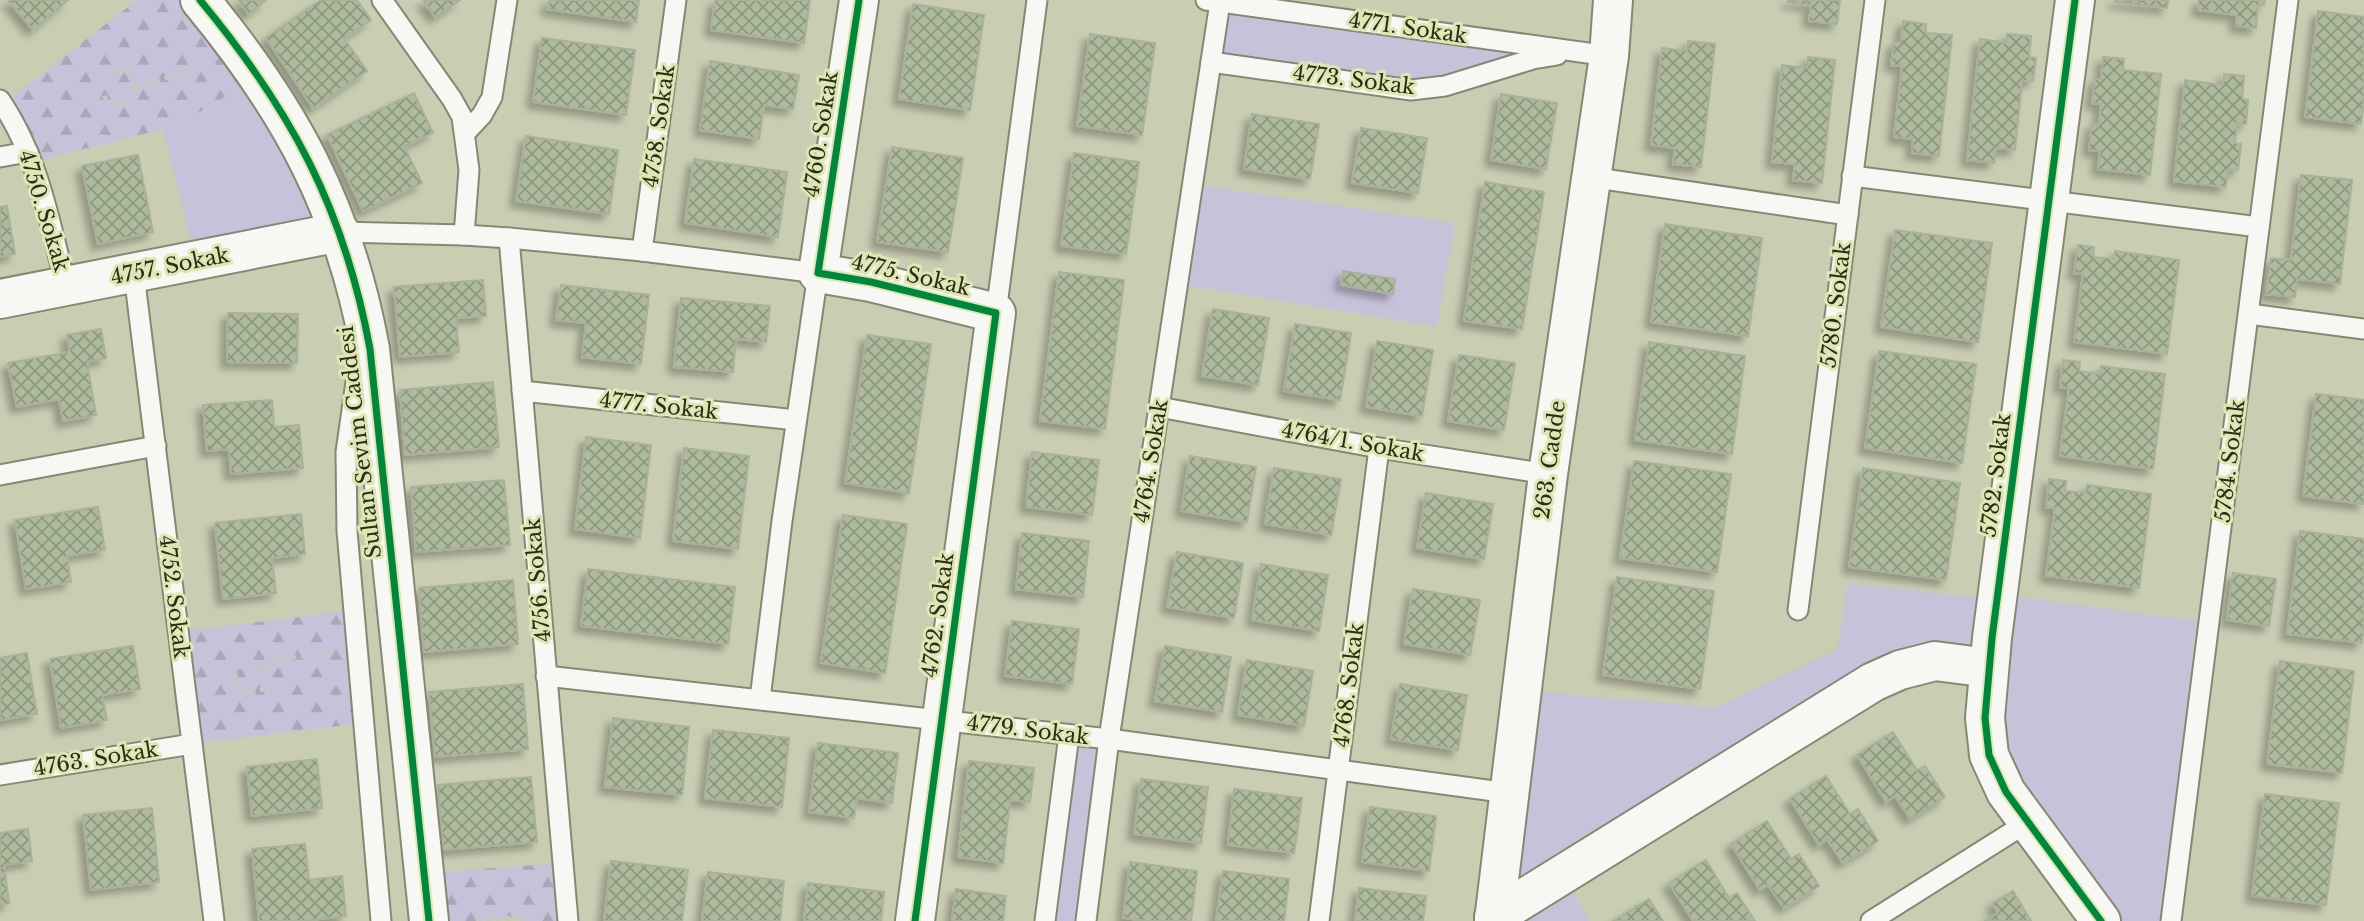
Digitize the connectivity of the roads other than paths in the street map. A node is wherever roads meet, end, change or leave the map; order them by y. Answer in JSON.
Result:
{"nodes":[{"id":1,"x":200,"y":0,"type":"edge"},
{"id":2,"x":382,"y":0,"type":"edge"},
{"id":3,"x":507,"y":0,"type":"edge"},
{"id":4,"x":676,"y":0,"type":"edge"},
{"id":5,"x":859,"y":0,"type":"edge"},
{"id":6,"x":1037,"y":0,"type":"edge"},
{"id":7,"x":1613,"y":0,"type":"edge"},
{"id":8,"x":1875,"y":0,"type":"edge"},
{"id":9,"x":2075,"y":0,"type":"edge"},
{"id":10,"x":2288,"y":0,"type":"edge"},
{"id":11,"x":1213,"y":1,"type":"edge"},
{"id":12,"x":1593,"y":54,"type":"junction"},
{"id":13,"x":1211,"y":62,"type":"junction"},
{"id":14,"x":0,"y":100,"type":"edge"},
{"id":15,"x":465,"y":132,"type":"junction"},
{"id":16,"x":28,"y":152,"type":"junction"},
{"id":17,"x":0,"y":158,"type":"edge"},
{"id":18,"x":1852,"y":176,"type":"junction"},
{"id":19,"x":1590,"y":177,"type":"junction"},
{"id":20,"x":2049,"y":202,"type":"junction"},
{"id":21,"x":1848,"y":215,"type":"junction"},
{"id":22,"x":2259,"y":227,"type":"junction"},
{"id":23,"x":340,"y":232,"type":"junction"},
{"id":24,"x":464,"y":234,"type":"junction"},
{"id":25,"x":509,"y":238,"type":"junction"},
{"id":26,"x":642,"y":251,"type":"junction"},
{"id":27,"x":818,"y":272,"type":"junction"},
{"id":28,"x":134,"y":274,"type":"junction"},
{"id":29,"x":66,"y":287,"type":"junction"},
{"id":30,"x":0,"y":299,"type":"edge"},
{"id":31,"x":996,"y":313,"type":"junction"},
{"id":32,"x":2249,"y":314,"type":"junction"},
{"id":33,"x":366,"y":329,"type":"junction"},
{"id":34,"x":2364,"y":329,"type":"edge"},
{"id":35,"x":522,"y":391,"type":"junction"},
{"id":36,"x":1159,"y":407,"type":"junction"},
{"id":37,"x":796,"y":420,"type":"junction"},
{"id":38,"x":156,"y":446,"type":"junction"},
{"id":39,"x":1379,"y":449,"type":"junction"},
{"id":40,"x":1548,"y":474,"type":"junction"},
{"id":41,"x":0,"y":475,"type":"edge"},
{"id":42,"x":1798,"y":610,"type":"dead end"},
{"id":43,"x":1989,"y":668,"type":"junction"},
{"id":44,"x":547,"y":676,"type":"junction"},
{"id":45,"x":760,"y":699,"type":"junction"},
{"id":46,"x":942,"y":720,"type":"junction"},
{"id":47,"x":1069,"y":735,"type":"junction"},
{"id":48,"x":1109,"y":739,"type":"junction"},
{"id":49,"x":192,"y":744,"type":"junction"},
{"id":50,"x":1338,"y":770,"type":"junction"},
{"id":51,"x":0,"y":775,"type":"edge"},
{"id":52,"x":1509,"y":793,"type":"junction"},
{"id":53,"x":2028,"y":822,"type":"junction"},
{"id":54,"x":1494,"y":919,"type":"edge"},
{"id":55,"x":214,"y":921,"type":"edge"},
{"id":56,"x":381,"y":921,"type":"edge"},
{"id":57,"x":429,"y":921,"type":"edge"},
{"id":58,"x":568,"y":921,"type":"edge"},
{"id":59,"x":915,"y":921,"type":"edge"},
{"id":60,"x":1045,"y":921,"type":"edge"},
{"id":61,"x":1086,"y":921,"type":"edge"},
{"id":62,"x":1319,"y":921,"type":"edge"},
{"id":63,"x":1871,"y":921,"type":"edge"},
{"id":64,"x":2101,"y":921,"type":"edge"},
{"id":65,"x":2171,"y":921,"type":"edge"}],
"edges":[{"from":1,"to":23,"type":"street","name":"Sultan Sevim Caddesi"},
{"from":2,"to":15,"type":"lane"},
{"from":3,"to":15,"type":"lane"},
{"from":4,"to":26,"type":"lane","name":"4758. Sokak"},
{"from":5,"to":27,"type":"street","name":"4760. Sokak"},
{"from":6,"to":31,"type":"lane","name":"4762. Sokak"},
{"from":7,"to":12,"type":"street","name":"263. Cadde"},
{"from":8,"to":18,"type":"lane","name":"5780. Sokak"},
{"from":9,"to":20,"type":"street","name":"5782. Sokak"},
{"from":10,"to":22,"type":"lane","name":"5784. Sokak"},
{"from":11,"to":12,"type":"lane","name":"4771. Sokak"},
{"from":11,"to":13,"type":"lane","name":"4764. Sokak"},
{"from":12,"to":13,"type":"lane","name":"4773. Sokak"},
{"from":12,"to":19,"type":"street","name":"263. Cadde"},
{"from":13,"to":36,"type":"lane","name":"4764. Sokak"},
{"from":14,"to":16,"type":"lane","name":"4750. Sokak"},
{"from":15,"to":24,"type":"lane"},
{"from":16,"to":17,"type":"lane"},
{"from":16,"to":29,"type":"lane","name":"4750. Sokak"},
{"from":18,"to":20,"type":"lane"},
{"from":18,"to":21,"type":"lane","name":"5780. Sokak"},
{"from":19,"to":21,"type":"lane"},
{"from":19,"to":40,"type":"street","name":"263. Cadde"},
{"from":20,"to":22,"type":"lane"},
{"from":20,"to":43,"type":"street","name":"5782. Sokak"},
{"from":21,"to":42,"type":"lane","name":"5780. Sokak"},
{"from":22,"to":32,"type":"lane","name":"5784. Sokak"},
{"from":23,"to":24,"type":"lane","name":"4775. Sokak"},
{"from":23,"to":28,"type":"street","name":"4757. Sokak"},
{"from":23,"to":33,"type":"street","name":"Sultan Sevim Caddesi"},
{"from":24,"to":25,"type":"lane","name":"4775. Sokak"},
{"from":25,"to":26,"type":"lane","name":"4775. Sokak"},
{"from":25,"to":35,"type":"lane","name":"4756. Sokak"},
{"from":26,"to":27,"type":"lane","name":"4775. Sokak"},
{"from":27,"to":31,"type":"street","name":"4775. Sokak"},
{"from":27,"to":37,"type":"lane","name":"4760. Sokak"},
{"from":28,"to":29,"type":"street","name":"4757. Sokak"},
{"from":28,"to":38,"type":"lane","name":"4752. Sokak"},
{"from":29,"to":30,"type":"street","name":"4757. Sokak"},
{"from":31,"to":46,"type":"street","name":"4762. Sokak"},
{"from":32,"to":34,"type":"lane"},
{"from":32,"to":65,"type":"lane","name":"5784. Sokak"},
{"from":33,"to":56,"type":"lane"},
{"from":33,"to":57,"type":"street","name":"Sultan Sevim Caddesi"},
{"from":35,"to":37,"type":"lane","name":"4777. Sokak"},
{"from":35,"to":44,"type":"lane","name":"4756. Sokak"},
{"from":36,"to":39,"type":"lane","name":"4764/1. Sokak"},
{"from":36,"to":48,"type":"lane","name":"4764. Sokak"},
{"from":37,"to":45,"type":"lane","name":"4760. Sokak"},
{"from":38,"to":41,"type":"lane"},
{"from":38,"to":49,"type":"lane","name":"4752. Sokak"},
{"from":39,"to":40,"type":"lane","name":"4764/1. Sokak"},
{"from":39,"to":50,"type":"lane","name":"4768. Sokak"},
{"from":40,"to":52,"type":"street","name":"263. Cadde"},
{"from":43,"to":53,"type":"street","name":"5782. Sokak"},
{"from":43,"to":54,"type":"street"},
{"from":44,"to":45,"type":"lane","name":"4779. Sokak"},
{"from":44,"to":58,"type":"lane","name":"4756. Sokak"},
{"from":45,"to":46,"type":"lane","name":"4779. Sokak"},
{"from":46,"to":47,"type":"lane","name":"4779. Sokak"},
{"from":46,"to":59,"type":"street","name":"4762. Sokak"},
{"from":47,"to":48,"type":"lane","name":"4779. Sokak"},
{"from":47,"to":60,"type":"lane"},
{"from":48,"to":50,"type":"lane","name":"4779. Sokak"},
{"from":48,"to":61,"type":"lane","name":"4764. Sokak"},
{"from":49,"to":51,"type":"lane","name":"4763. Sokak"},
{"from":49,"to":55,"type":"lane","name":"4752. Sokak"},
{"from":50,"to":52,"type":"lane","name":"4779. Sokak"},
{"from":50,"to":62,"type":"lane","name":"4768. Sokak"},
{"from":52,"to":54,"type":"street","name":"263. Cadde"},
{"from":53,"to":63,"type":"lane"},
{"from":53,"to":64,"type":"street","name":"5782. Sokak"}]}
